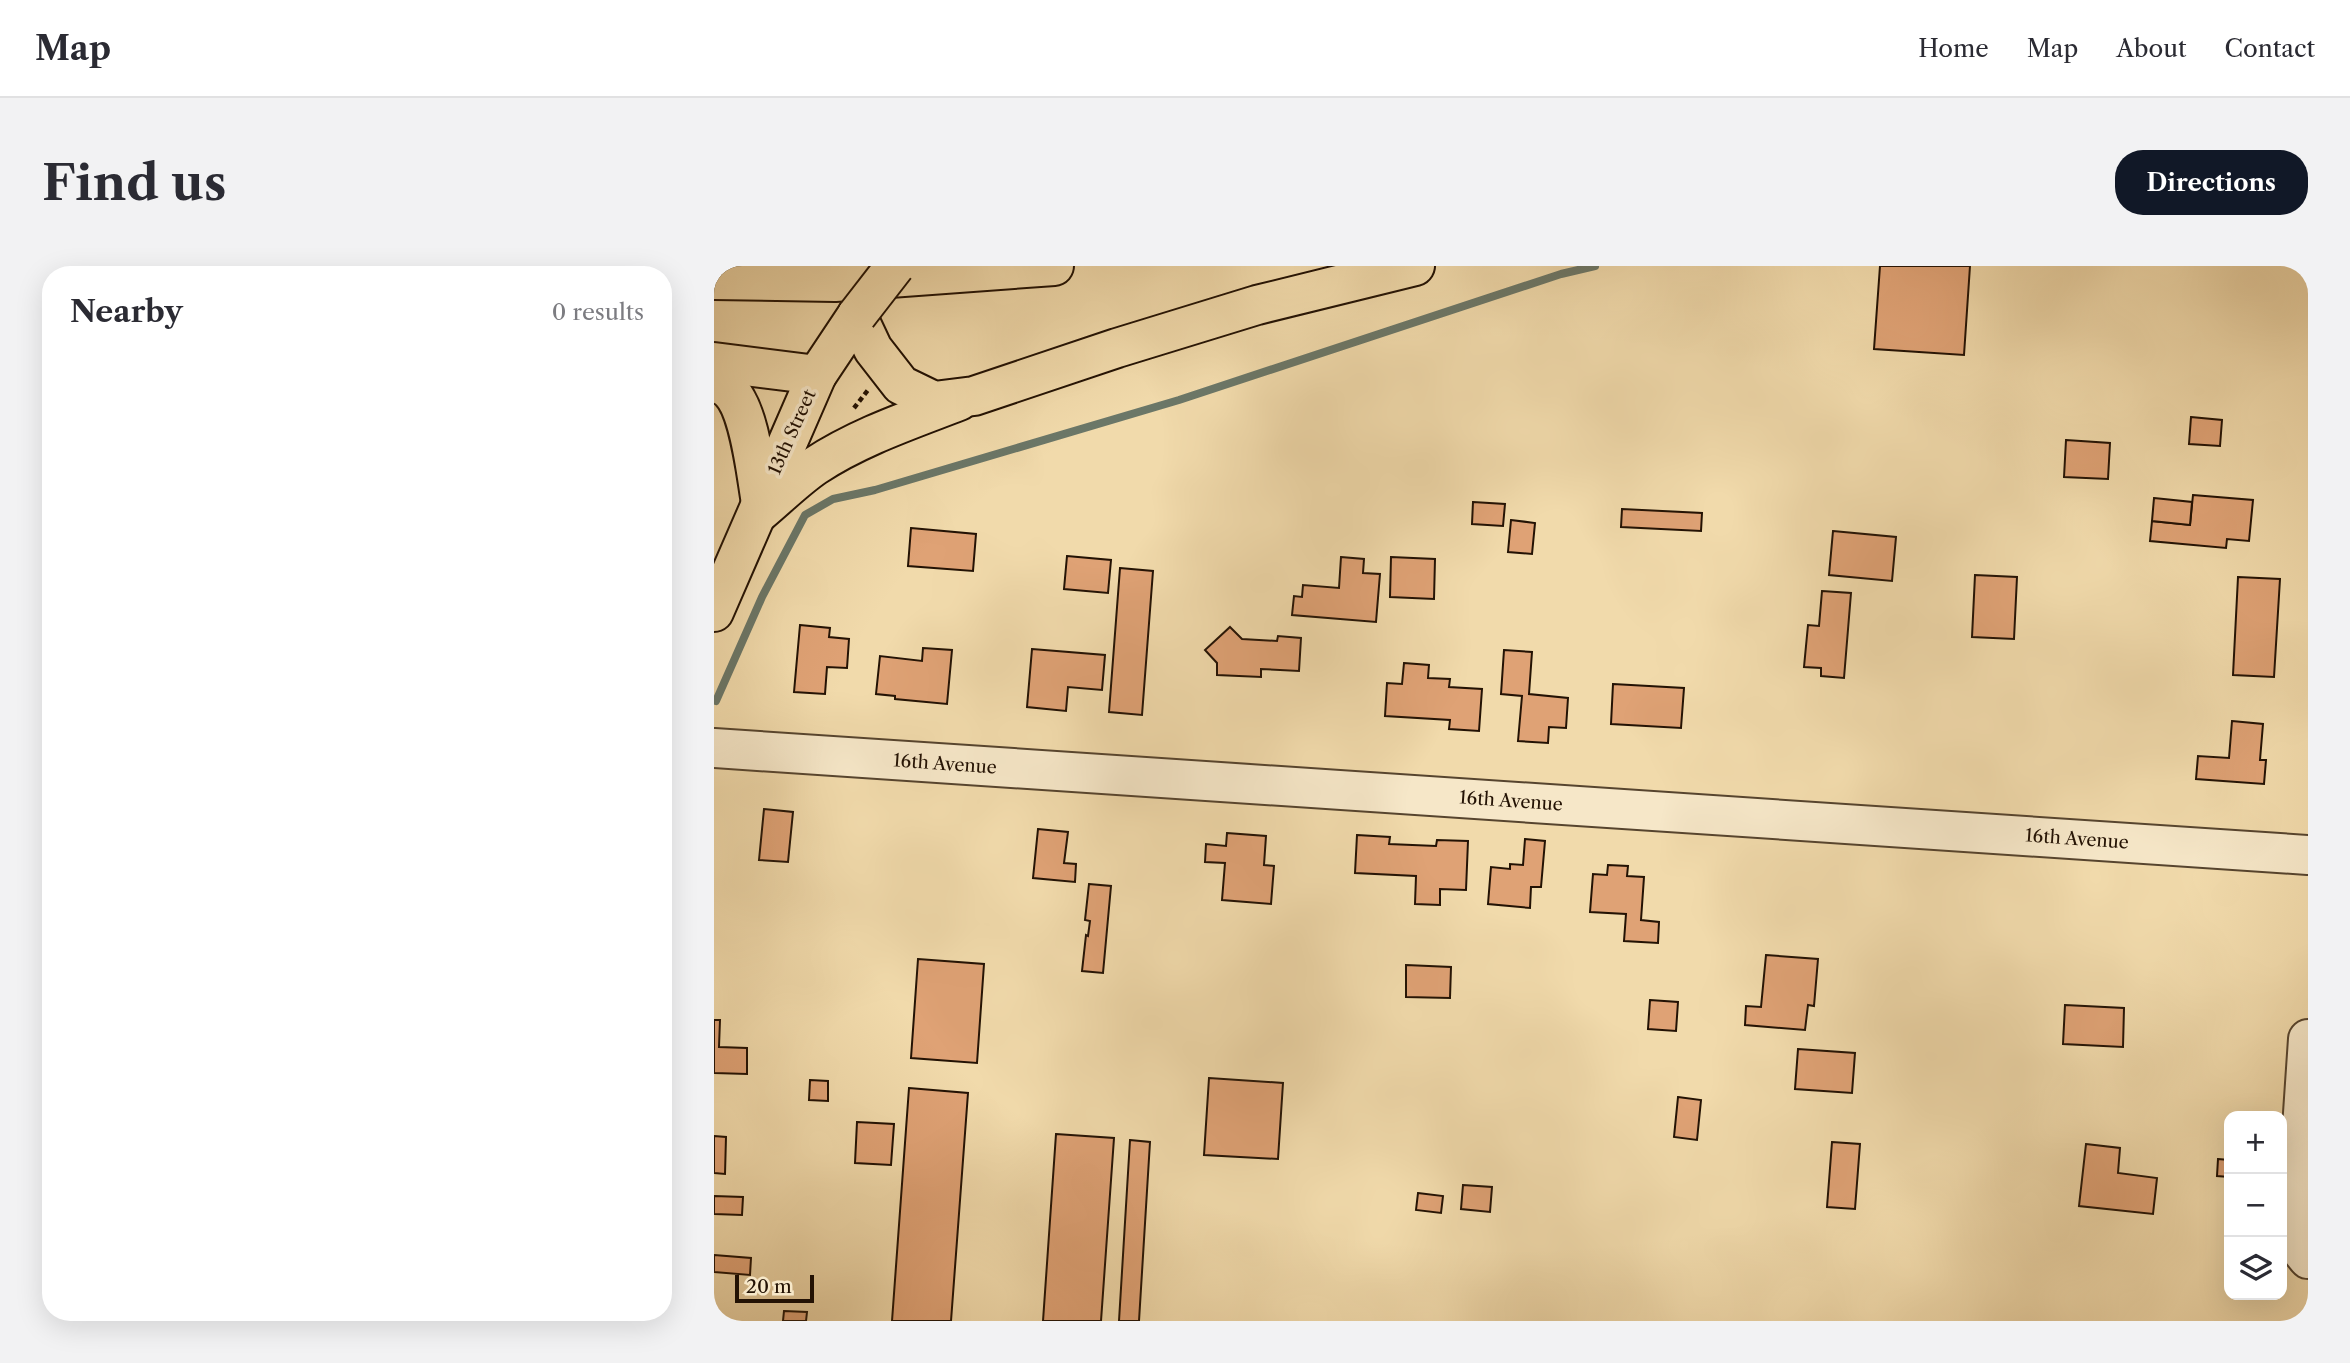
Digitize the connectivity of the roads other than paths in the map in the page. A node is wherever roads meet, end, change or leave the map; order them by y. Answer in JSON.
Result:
{"nodes":[{"id":1,"x":895,"y":266,"type":"edge"},
{"id":2,"x":1054,"y":266,"type":"edge"},
{"id":3,"x":1415,"y":266,"type":"edge"},
{"id":4,"x":714,"y":280,"type":"edge"},
{"id":5,"x":857,"y":315,"type":"junction"},
{"id":6,"x":714,"y":362,"type":"edge"},
{"id":7,"x":817,"y":376,"type":"junction"},
{"id":8,"x":714,"y":382,"type":"edge"},
{"id":9,"x":974,"y":396,"type":"junction"},
{"id":10,"x":758,"y":509,"type":"junction"},
{"id":11,"x":714,"y":612,"type":"edge"},
{"id":12,"x":714,"y":748,"type":"edge"},
{"id":13,"x":2308,"y":855,"type":"edge"},
{"id":14,"x":2308,"y":1039,"type":"edge"},
{"id":15,"x":2308,"y":1259,"type":"edge"}],
"edges":[{"from":1,"to":5,"type":"main road","name":"13th Street","bridge":true},
{"from":2,"to":4,"type":"main road"},
{"from":3,"to":9,"type":"main road"},
{"from":5,"to":7,"type":"main road","name":"13th Street"},
{"from":5,"to":9,"type":"main road"},
{"from":6,"to":7,"type":"main road"},
{"from":7,"to":10,"type":"main road","name":"13th Street"},
{"from":8,"to":10,"type":"main road"},
{"from":9,"to":10,"type":"main road"},
{"from":10,"to":11,"type":"main road","name":"13th Street"},
{"from":12,"to":13,"type":"street","name":"16th Avenue"},
{"from":14,"to":15,"type":"street"}]}
